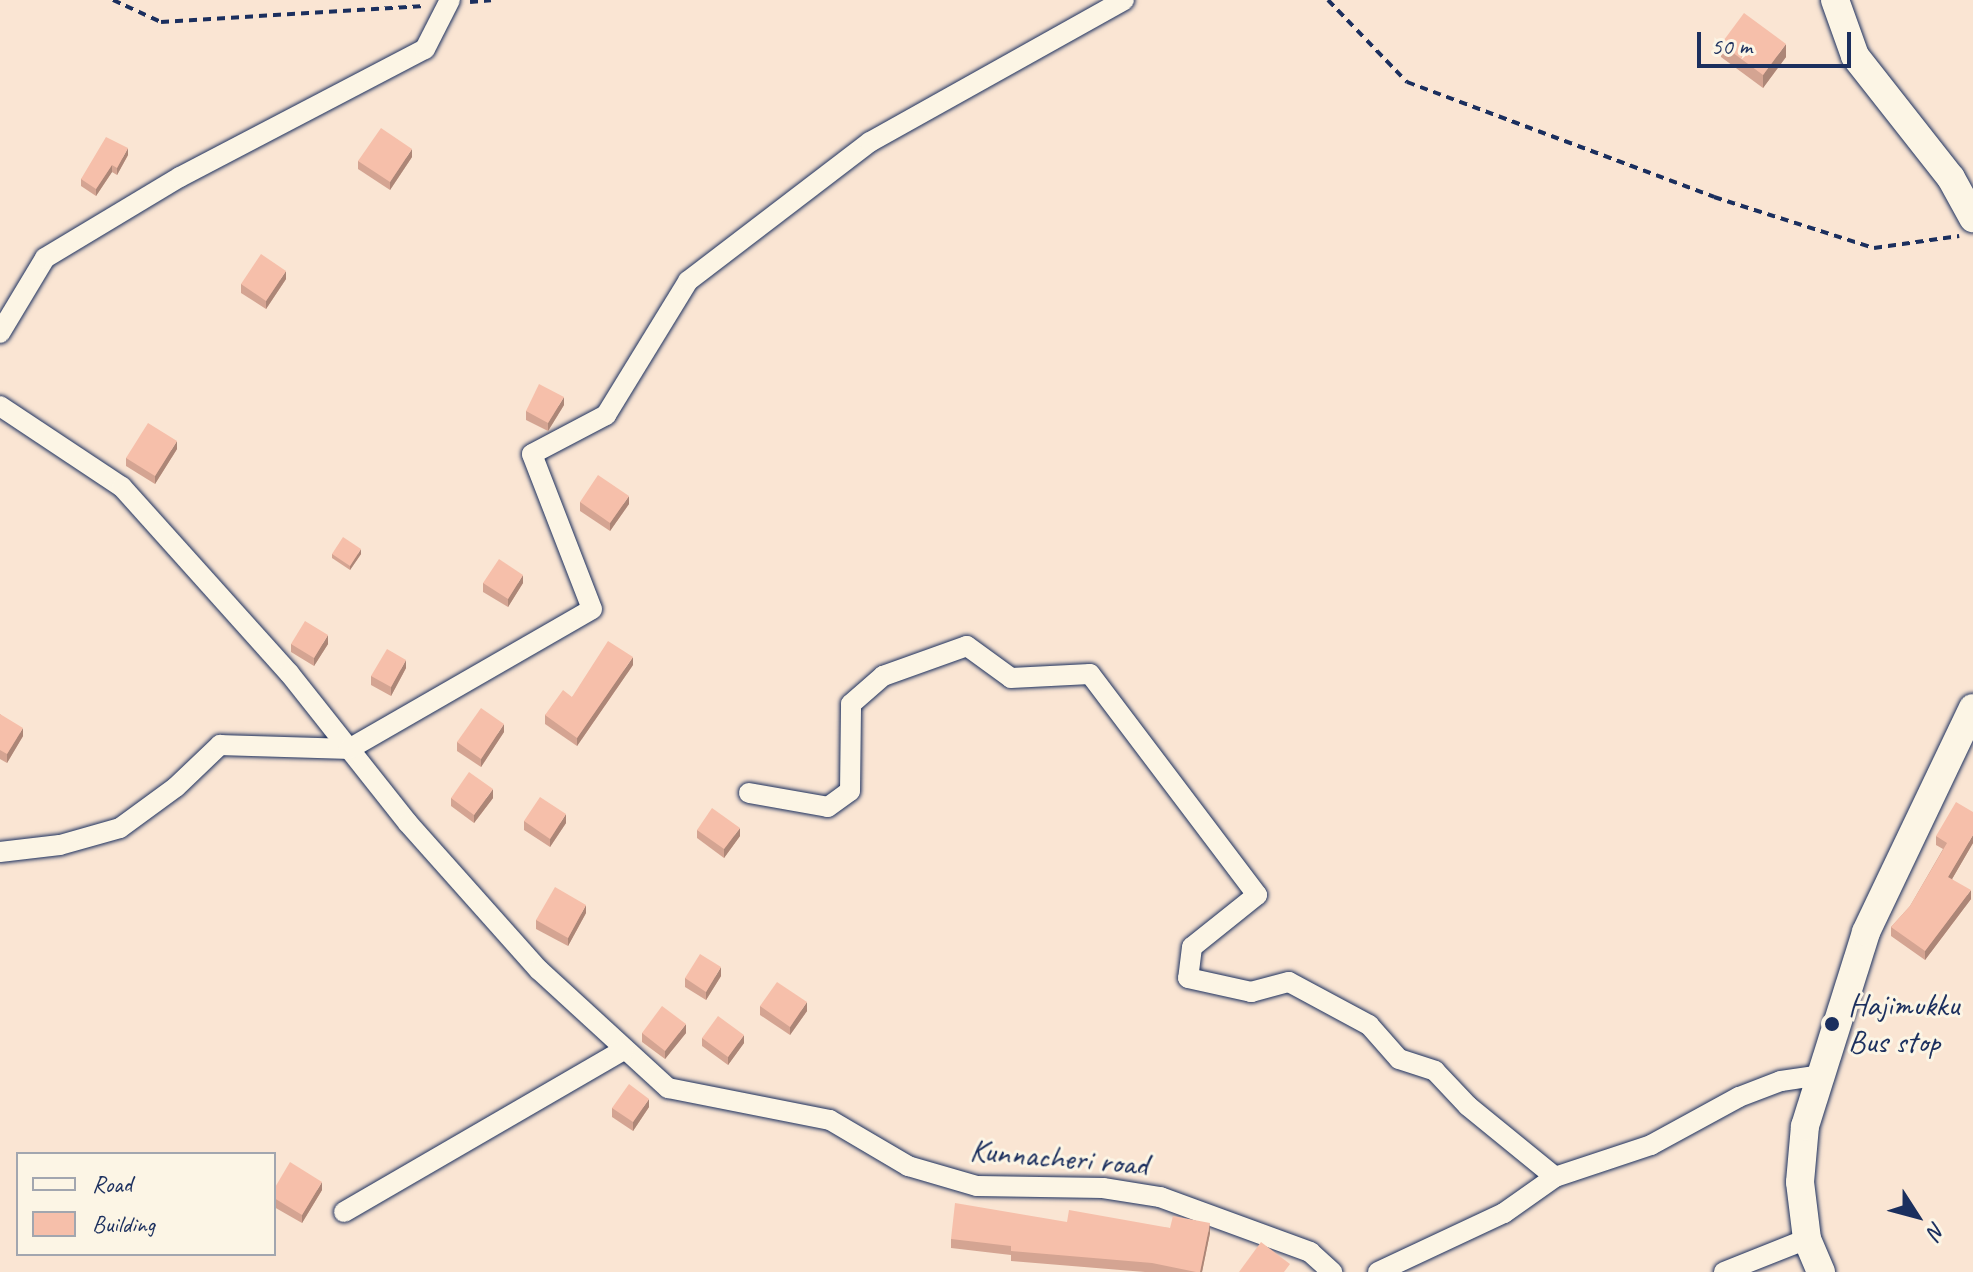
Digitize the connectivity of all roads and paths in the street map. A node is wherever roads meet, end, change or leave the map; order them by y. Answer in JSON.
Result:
{"nodes":[{"id":1,"x":113,"y":0,"type":"edge"},
{"id":2,"x":491,"y":0,"type":"edge"},
{"id":3,"x":1124,"y":0,"type":"edge"},
{"id":4,"x":1328,"y":0,"type":"edge"},
{"id":5,"x":1835,"y":0,"type":"edge"},
{"id":6,"x":447,"y":3,"type":"edge"},
{"id":7,"x":1973,"y":218,"type":"edge"},
{"id":8,"x":1973,"y":234,"type":"edge"},
{"id":9,"x":0,"y":333,"type":"edge"},
{"id":10,"x":0,"y":406,"type":"edge"},
{"id":11,"x":1972,"y":710,"type":"edge"},
{"id":12,"x":349,"y":749,"type":"junction"},
{"id":13,"x":749,"y":793,"type":"dead end"},
{"id":14,"x":0,"y":852,"type":"edge"},
{"id":15,"x":624,"y":1050,"type":"junction"},
{"id":16,"x":1821,"y":1075,"type":"junction"},
{"id":17,"x":1555,"y":1177,"type":"junction"},
{"id":18,"x":344,"y":1212,"type":"dead end"},
{"id":19,"x":1807,"y":1239,"type":"junction"},
{"id":20,"x":1332,"y":1272,"type":"edge"},
{"id":21,"x":1378,"y":1272,"type":"edge"},
{"id":22,"x":1724,"y":1272,"type":"edge"},
{"id":23,"x":1821,"y":1272,"type":"edge"}],
"edges":[{"from":1,"to":6,"type":"path"},
{"from":2,"to":6,"type":"path"},
{"from":3,"to":12,"type":"street"},
{"from":4,"to":8,"type":"path"},
{"from":5,"to":7,"type":"main road"},
{"from":6,"to":9,"type":"street"},
{"from":10,"to":12,"type":"street","name":"Kunnacheri road"},
{"from":11,"to":16,"type":"main road"},
{"from":12,"to":14,"type":"street"},
{"from":12,"to":15,"type":"street","name":"Kunnacheri road"},
{"from":13,"to":17,"type":"street"},
{"from":15,"to":18,"type":"street"},
{"from":15,"to":20,"type":"street","name":"Kunnacheri road"},
{"from":16,"to":17,"type":"street"},
{"from":16,"to":19,"type":"main road"},
{"from":17,"to":21,"type":"street"},
{"from":19,"to":22,"type":"street"},
{"from":19,"to":23,"type":"main road"}]}
